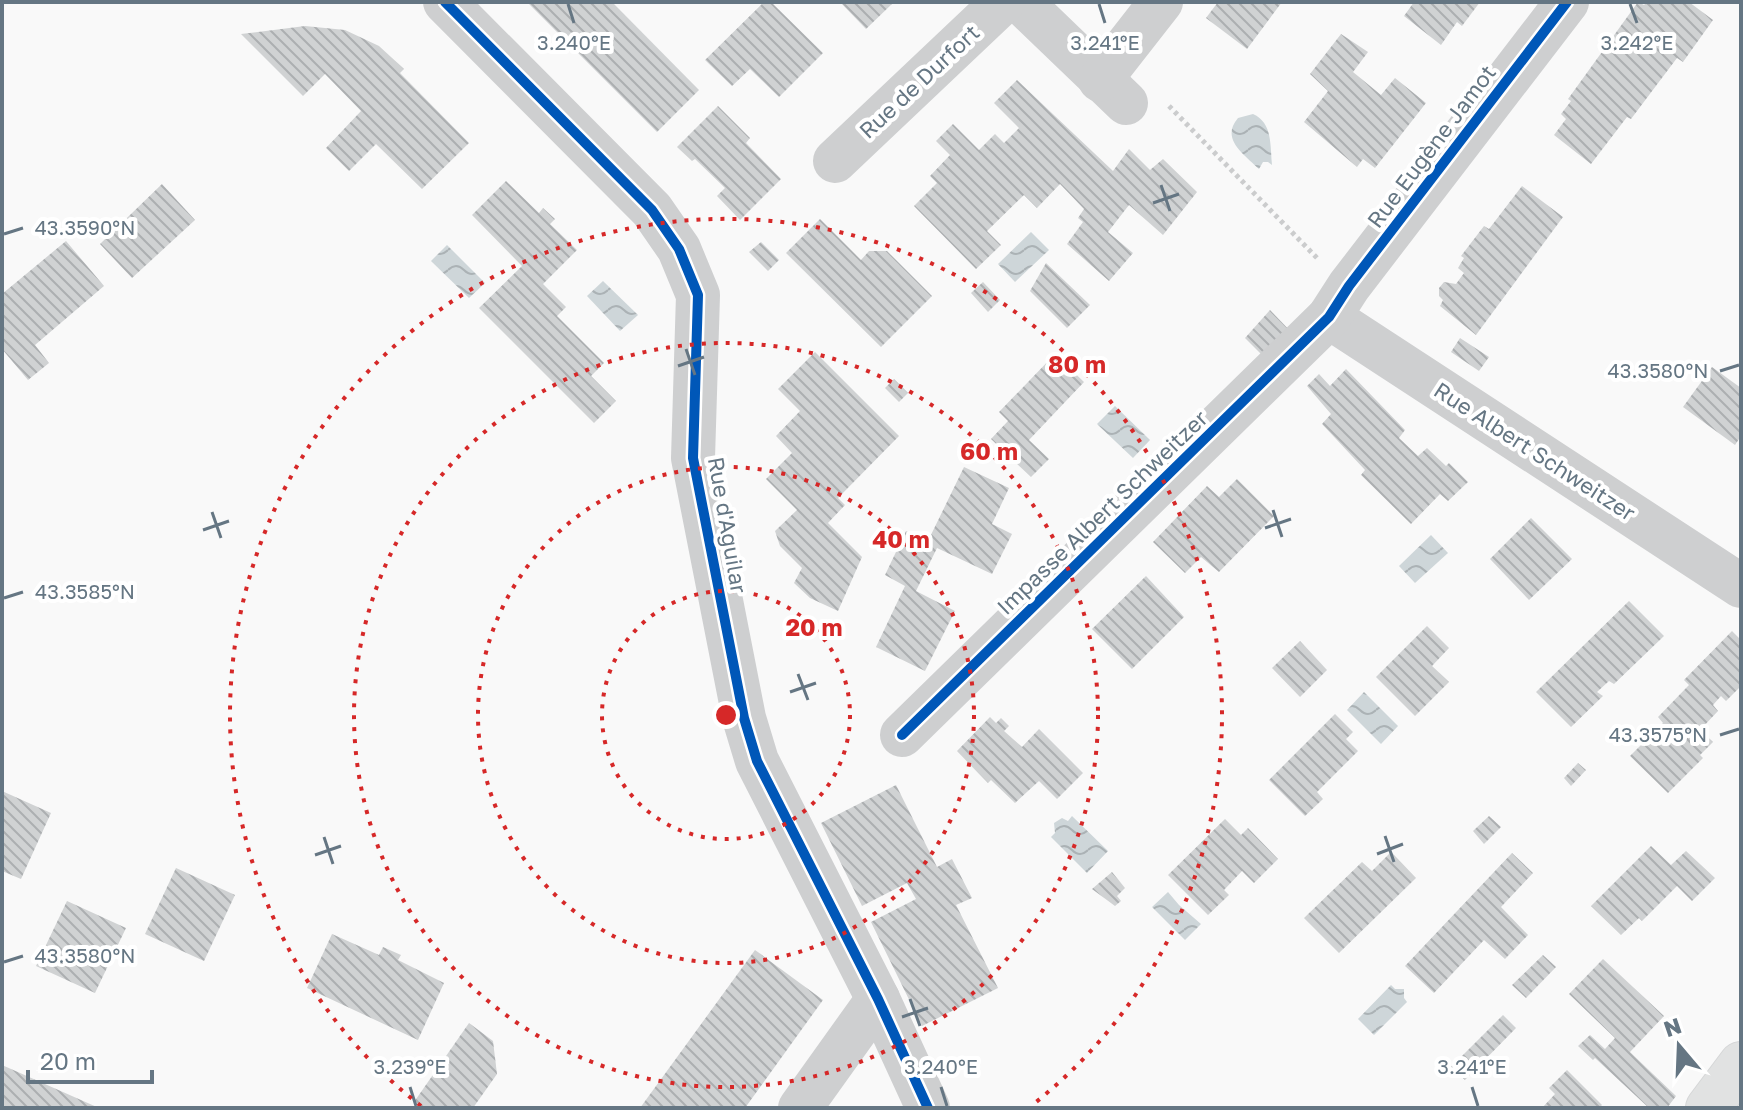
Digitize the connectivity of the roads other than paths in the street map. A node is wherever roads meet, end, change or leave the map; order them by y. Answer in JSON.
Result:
{"nodes":[{"id":1,"x":445,"y":2,"type":"edge"},
{"id":2,"x":1003,"y":2,"type":"edge"},
{"id":3,"x":1021,"y":2,"type":"edge"},
{"id":4,"x":1161,"y":2,"type":"edge"},
{"id":5,"x":1567,"y":2,"type":"edge"},
{"id":6,"x":835,"y":161,"type":"dead end"},
{"id":7,"x":1339,"y":302,"type":"junction"},
{"id":8,"x":1741,"y":586,"type":"edge"},
{"id":9,"x":902,"y":735,"type":"dead end"},
{"id":10,"x":878,"y":999,"type":"junction"},
{"id":11,"x":1741,"y":1064,"type":"edge"},
{"id":12,"x":800,"y":1108,"type":"edge"},
{"id":13,"x":928,"y":1108,"type":"edge"},
{"id":14,"x":1708,"y":1108,"type":"edge"}],
"edges":[{"from":1,"to":10,"type":"street","name":"Rue d'Aguilar"},
{"from":2,"to":6,"type":"street","name":"Rue de Durfort"},
{"from":3,"to":4,"type":"street"},
{"from":5,"to":7,"type":"street","name":"Rue Eugène Jamot"},
{"from":7,"to":8,"type":"street","name":"Rue Albert Schweitzer"},
{"from":7,"to":9,"type":"street","name":"Impasse Albert Schweitzer"},
{"from":10,"to":12,"type":"street"},
{"from":10,"to":13,"type":"street","name":"Rue d'Aguilar"},
{"from":11,"to":14,"type":"main road"}]}
